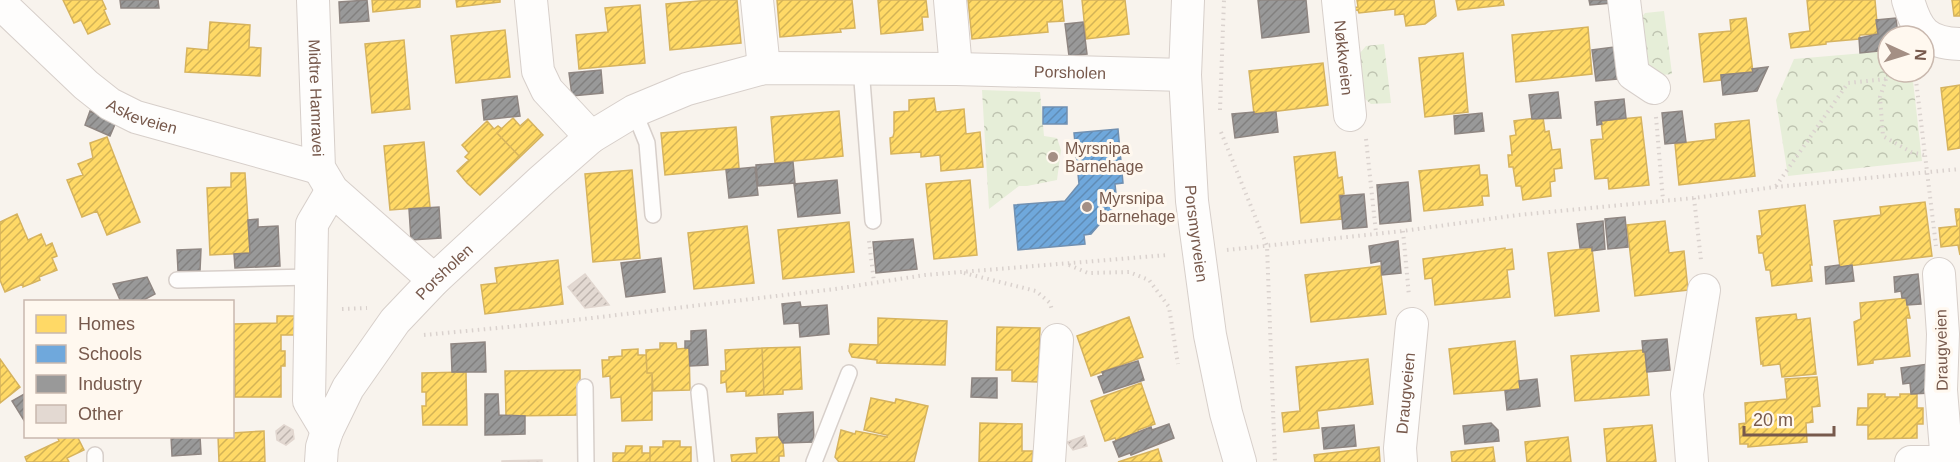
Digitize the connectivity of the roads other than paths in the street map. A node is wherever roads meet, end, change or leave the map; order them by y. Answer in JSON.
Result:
{"nodes":[{"id":1,"x":313,"y":0,"type":"edge"},
{"id":2,"x":531,"y":0,"type":"edge"},
{"id":3,"x":757,"y":0,"type":"edge"},
{"id":4,"x":950,"y":0,"type":"edge"},
{"id":5,"x":1188,"y":0,"type":"edge"},
{"id":6,"x":1338,"y":0,"type":"edge"},
{"id":7,"x":1624,"y":0,"type":"edge"},
{"id":8,"x":1908,"y":0,"type":"edge"},
{"id":9,"x":0,"y":3,"type":"edge"},
{"id":10,"x":1960,"y":44,"type":"edge"},
{"id":11,"x":764,"y":68,"type":"junction"},
{"id":12,"x":861,"y":68,"type":"junction"},
{"id":13,"x":956,"y":69,"type":"junction"},
{"id":14,"x":1185,"y":75,"type":"junction"},
{"id":15,"x":1654,"y":88,"type":"road end"},
{"id":16,"x":634,"y":111,"type":"junction"},
{"id":17,"x":1358,"y":125,"type":"road end"},
{"id":18,"x":591,"y":136,"type":"junction"},
{"id":19,"x":325,"y":179,"type":"junction"},
{"id":20,"x":653,"y":215,"type":"dead end"},
{"id":21,"x":873,"y":221,"type":"road end"},
{"id":22,"x":1939,"y":274,"type":"road end"},
{"id":23,"x":177,"y":280,"type":"dead end"},
{"id":24,"x":434,"y":280,"type":"junction"},
{"id":25,"x":1704,"y":291,"type":"road end"},
{"id":26,"x":310,"y":295,"type":"junction"},
{"id":27,"x":1412,"y":324,"type":"road end"},
{"id":28,"x":1057,"y":340,"type":"road end"},
{"id":29,"x":849,"y":373,"type":"dead end"},
{"id":30,"x":585,"y":387,"type":"dead end"},
{"id":31,"x":699,"y":392,"type":"dead end"},
{"id":32,"x":327,"y":431,"type":"junction"},
{"id":33,"x":321,"y":462,"type":"edge"},
{"id":34,"x":586,"y":462,"type":"edge"},
{"id":35,"x":706,"y":462,"type":"edge"},
{"id":36,"x":814,"y":462,"type":"edge"},
{"id":37,"x":1049,"y":462,"type":"edge"},
{"id":38,"x":1240,"y":462,"type":"edge"},
{"id":39,"x":1401,"y":462,"type":"edge"},
{"id":40,"x":1692,"y":462,"type":"edge"},
{"id":41,"x":1911,"y":462,"type":"edge"},
{"id":42,"x":1947,"y":462,"type":"edge"},
{"id":43,"x":1960,"y":462,"type":"edge"}],
"edges":[{"from":1,"to":19,"type":"street","name":"Midtre Hamravei"},
{"from":2,"to":18,"type":"street"},
{"from":3,"to":11,"type":"street"},
{"from":4,"to":13,"type":"street"},
{"from":5,"to":14,"type":"street","name":"Porsmyrveien"},
{"from":6,"to":17,"type":"street","name":"Nøkkveien"},
{"from":7,"to":15,"type":"street"},
{"from":8,"to":10,"type":"street"},
{"from":9,"to":19,"type":"street","name":"Askeveien"},
{"from":11,"to":12,"type":"street","name":"Porsholen"},
{"from":11,"to":16,"type":"street","name":"Porsholen"},
{"from":12,"to":13,"type":"street","name":"Porsholen"},
{"from":12,"to":21,"type":"lane"},
{"from":13,"to":14,"type":"street","name":"Porsholen"},
{"from":14,"to":38,"type":"street","name":"Porsmyrveien"},
{"from":16,"to":18,"type":"street","name":"Porsholen"},
{"from":16,"to":20,"type":"lane"},
{"from":18,"to":24,"type":"street","name":"Porsholen"},
{"from":19,"to":24,"type":"street"},
{"from":19,"to":26,"type":"street"},
{"from":22,"to":42,"type":"street","name":"Draugveien"},
{"from":23,"to":26,"type":"lane"},
{"from":24,"to":32,"type":"street","name":"Porsholen"},
{"from":25,"to":40,"type":"street"},
{"from":26,"to":32,"type":"street"},
{"from":27,"to":39,"type":"street","name":"Draugveien"},
{"from":28,"to":37,"type":"street"},
{"from":29,"to":36,"type":"lane"},
{"from":30,"to":34,"type":"lane"},
{"from":31,"to":35,"type":"lane"},
{"from":32,"to":33,"type":"street","name":"Porsholen"},
{"from":41,"to":42,"type":"street"},
{"from":42,"to":43,"type":"street"}]}
